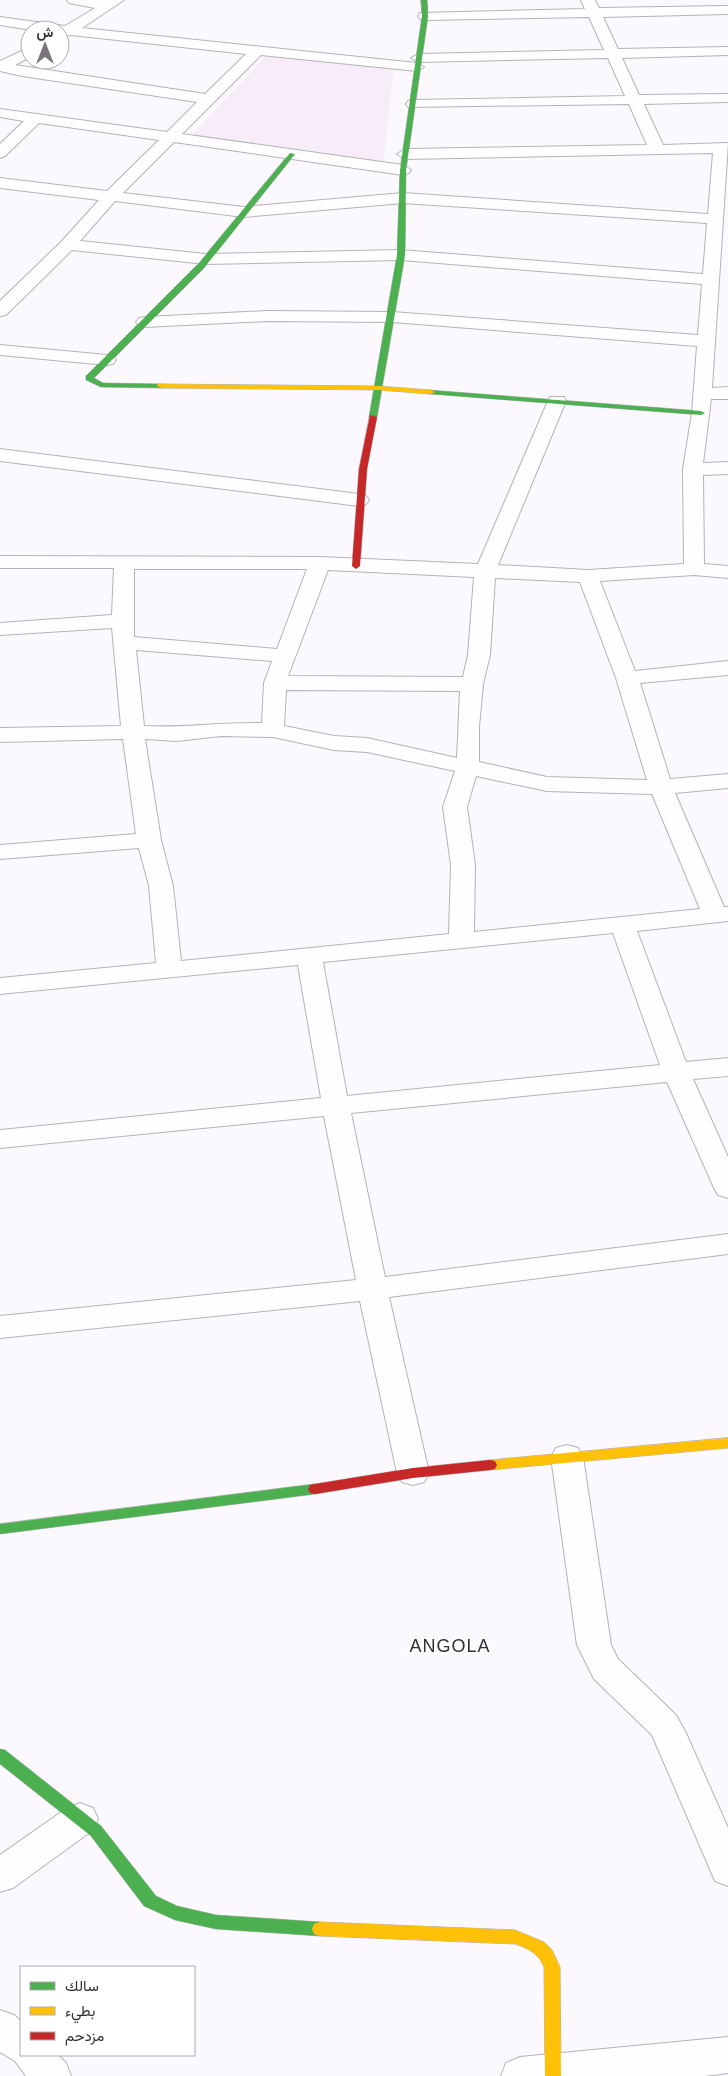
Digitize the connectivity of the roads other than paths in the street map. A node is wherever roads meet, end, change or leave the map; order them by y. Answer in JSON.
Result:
{"nodes":[{"id":1,"x":74,"y":0,"type":"edge"},
{"id":2,"x":424,"y":0,"type":"edge"},
{"id":3,"x":112,"y":3,"type":"edge"},
{"id":4,"x":591,"y":7,"type":"edge"},
{"id":5,"x":728,"y":10,"type":"edge"},
{"id":6,"x":424,"y":16,"type":"junction"},
{"id":7,"x":0,"y":21,"type":"edge"},
{"id":8,"x":20,"y":25,"type":"edge"},
{"id":9,"x":70,"y":27,"type":"edge"},
{"id":10,"x":70,"y":33,"type":"edge"},
{"id":11,"x":258,"y":51,"type":"junction"},
{"id":12,"x":728,"y":51,"type":"edge"},
{"id":13,"x":613,"y":54,"type":"junction"},
{"id":14,"x":20,"y":56,"type":"edge"},
{"id":15,"x":418,"y":63,"type":"junction"},
{"id":16,"x":1,"y":66,"type":"edge"},
{"id":17,"x":728,"y":98,"type":"edge"},
{"id":18,"x":207,"y":99,"type":"junction"},
{"id":19,"x":635,"y":100,"type":"junction"},
{"id":20,"x":412,"y":104,"type":"junction"},
{"id":21,"x":0,"y":113,"type":"edge"},
{"id":22,"x":36,"y":118,"type":"junction"},
{"id":23,"x":171,"y":136,"type":"junction"},
{"id":24,"x":657,"y":149,"type":"junction"},
{"id":25,"x":725,"y":149,"type":"edge"},
{"id":26,"x":0,"y":153,"type":"edge"},
{"id":27,"x":292,"y":154,"type":"junction"},
{"id":28,"x":405,"y":154,"type":"junction"},
{"id":29,"x":402,"y":170,"type":"junction"},
{"id":30,"x":0,"y":183,"type":"edge"},
{"id":31,"x":112,"y":195,"type":"junction"},
{"id":32,"x":403,"y":198,"type":"junction"},
{"id":33,"x":720,"y":208,"type":"edge"},
{"id":34,"x":244,"y":212,"type":"junction"},
{"id":35,"x":68,"y":245,"type":"junction"},
{"id":36,"x":401,"y":255,"type":"junction"},
{"id":37,"x":206,"y":259,"type":"junction"},
{"id":38,"x":720,"y":260,"type":"edge"},
{"id":39,"x":710,"y":280,"type":"junction"},
{"id":40,"x":0,"y":311,"type":"edge"},
{"id":41,"x":392,"y":317,"type":"junction"},
{"id":42,"x":708,"y":321,"type":"junction"},
{"id":43,"x":728,"y":321,"type":"edge"},
{"id":44,"x":144,"y":322,"type":"junction"},
{"id":45,"x":706,"y":341,"type":"junction"},
{"id":46,"x":0,"y":350,"type":"edge"},
{"id":47,"x":107,"y":360,"type":"junction"},
{"id":48,"x":378,"y":388,"type":"junction"},
{"id":49,"x":728,"y":393,"type":"edge"},
{"id":50,"x":703,"y":394,"type":"junction"},
{"id":51,"x":557,"y":402,"type":"junction"},
{"id":52,"x":702,"y":413,"type":"junction"},
{"id":53,"x":0,"y":455,"type":"edge"},
{"id":54,"x":728,"y":468,"type":"edge"},
{"id":55,"x":693,"y":469,"type":"junction"},
{"id":56,"x":359,"y":500,"type":"junction"},
{"id":57,"x":0,"y":562,"type":"edge"},
{"id":58,"x":124,"y":563,"type":"junction"},
{"id":59,"x":320,"y":563,"type":"junction"},
{"id":60,"x":356,"y":566,"type":"junction"},
{"id":61,"x":694,"y":569,"type":"junction"},
{"id":62,"x":485,"y":572,"type":"junction"},
{"id":63,"x":728,"y":572,"type":"edge"},
{"id":64,"x":588,"y":576,"type":"junction"},
{"id":65,"x":0,"y":629,"type":"edge"},
{"id":66,"x":123,"y":632,"type":"junction"},
{"id":67,"x":286,"y":656,"type":"junction"},
{"id":68,"x":728,"y":668,"type":"edge"},
{"id":69,"x":627,"y":678,"type":"junction"},
{"id":70,"x":275,"y":683,"type":"junction"},
{"id":71,"x":472,"y":684,"type":"junction"},
{"id":72,"x":273,"y":730,"type":"junction"},
{"id":73,"x":133,"y":732,"type":"junction"},
{"id":74,"x":0,"y":735,"type":"edge"},
{"id":75,"x":468,"y":766,"type":"junction"},
{"id":76,"x":728,"y":781,"type":"edge"},
{"id":77,"x":661,"y":787,"type":"junction"},
{"id":78,"x":149,"y":840,"type":"junction"},
{"id":79,"x":0,"y":852,"type":"edge"},
{"id":80,"x":722,"y":914,"type":"edge"},
{"id":81,"x":622,"y":924,"type":"junction"},
{"id":82,"x":461,"y":940,"type":"junction"},
{"id":83,"x":309,"y":956,"type":"junction"},
{"id":84,"x":169,"y":970,"type":"junction"},
{"id":85,"x":0,"y":986,"type":"edge"},
{"id":86,"x":728,"y":1067,"type":"edge"},
{"id":87,"x":676,"y":1071,"type":"junction"},
{"id":88,"x":334,"y":1104,"type":"junction"},
{"id":89,"x":0,"y":1139,"type":"edge"},
{"id":90,"x":728,"y":1188,"type":"edge"},
{"id":91,"x":728,"y":1244,"type":"edge"},
{"id":92,"x":371,"y":1288,"type":"junction"},
{"id":93,"x":0,"y":1327,"type":"edge"},
{"id":94,"x":728,"y":1443,"type":"edge"},
{"id":95,"x":567,"y":1457,"type":"junction"},
{"id":96,"x":413,"y":1473,"type":"junction"},
{"id":97,"x":0,"y":1529,"type":"edge"},
{"id":98,"x":0,"y":1754,"type":"edge"},
{"id":99,"x":80,"y":1818,"type":"junction"},
{"id":100,"x":728,"y":1870,"type":"edge"},
{"id":101,"x":0,"y":1876,"type":"edge"},
{"id":102,"x":0,"y":2028,"type":"edge"},
{"id":103,"x":20,"y":2044,"type":"edge"},
{"id":104,"x":728,"y":2055,"type":"edge"},
{"id":105,"x":33,"y":2056,"type":"edge"},
{"id":106,"x":542,"y":2074,"type":"edge"},
{"id":107,"x":52,"y":2076,"type":"edge"}],
"edges":[{"from":1,"to":3,"type":"street"},
{"from":2,"to":6,"type":"street"},
{"from":3,"to":9,"type":"street"},
{"from":4,"to":5,"type":"street"},
{"from":4,"to":6,"type":"street"},
{"from":4,"to":13,"type":"street"},
{"from":6,"to":15,"type":"street"},
{"from":7,"to":8,"type":"street"},
{"from":10,"to":11,"type":"street"},
{"from":11,"to":15,"type":"street"},
{"from":11,"to":18,"type":"street"},
{"from":12,"to":13,"type":"street"},
{"from":13,"to":15,"type":"street"},
{"from":13,"to":19,"type":"street"},
{"from":14,"to":16,"type":"street"},
{"from":15,"to":20,"type":"street"},
{"from":16,"to":18,"type":"street"},
{"from":17,"to":19,"type":"street"},
{"from":18,"to":23,"type":"street"},
{"from":19,"to":20,"type":"street"},
{"from":19,"to":24,"type":"street"},
{"from":20,"to":28,"type":"street"},
{"from":21,"to":22,"type":"street"},
{"from":22,"to":23,"type":"street"},
{"from":22,"to":26,"type":"street"},
{"from":23,"to":27,"type":"street"},
{"from":23,"to":31,"type":"street"},
{"from":24,"to":25,"type":"street"},
{"from":24,"to":28,"type":"street"},
{"from":25,"to":33,"type":"street"},
{"from":27,"to":29,"type":"street"},
{"from":27,"to":34,"type":"street"},
{"from":28,"to":29,"type":"street"},
{"from":29,"to":32,"type":"street"},
{"from":30,"to":31,"type":"street"},
{"from":31,"to":34,"type":"street"},
{"from":31,"to":35,"type":"street"},
{"from":32,"to":33,"type":"street"},
{"from":32,"to":34,"type":"street"},
{"from":32,"to":36,"type":"street"},
{"from":33,"to":38,"type":"street"},
{"from":34,"to":37,"type":"street"},
{"from":35,"to":37,"type":"street"},
{"from":35,"to":40,"type":"street"},
{"from":36,"to":37,"type":"street"},
{"from":36,"to":39,"type":"street"},
{"from":36,"to":41,"type":"street"},
{"from":37,"to":44,"type":"street"},
{"from":38,"to":39,"type":"street"},
{"from":39,"to":42,"type":"street"},
{"from":41,"to":44,"type":"street"},
{"from":41,"to":45,"type":"street"},
{"from":41,"to":48,"type":"street"},
{"from":42,"to":43,"type":"street"},
{"from":42,"to":45,"type":"street"},
{"from":44,"to":47,"type":"street"},
{"from":45,"to":50,"type":"street"},
{"from":46,"to":47,"type":"street"},
{"from":47,"to":48,"type":"street"},
{"from":48,"to":51,"type":"street"},
{"from":48,"to":56,"type":"street"},
{"from":49,"to":50,"type":"street"},
{"from":50,"to":52,"type":"street"},
{"from":51,"to":52,"type":"street"},
{"from":51,"to":62,"type":"street"},
{"from":52,"to":55,"type":"street"},
{"from":53,"to":56,"type":"street"},
{"from":54,"to":55,"type":"street"},
{"from":55,"to":61,"type":"street"},
{"from":56,"to":60,"type":"street"},
{"from":57,"to":58,"type":"street"},
{"from":58,"to":59,"type":"street"},
{"from":58,"to":66,"type":"street"},
{"from":59,"to":60,"type":"street"},
{"from":59,"to":67,"type":"street"},
{"from":60,"to":62,"type":"street"},
{"from":61,"to":63,"type":"street"},
{"from":61,"to":64,"type":"street"},
{"from":62,"to":64,"type":"street"},
{"from":62,"to":71,"type":"street"},
{"from":64,"to":69,"type":"street"},
{"from":65,"to":66,"type":"street"},
{"from":66,"to":67,"type":"street"},
{"from":66,"to":73,"type":"street"},
{"from":67,"to":70,"type":"street"},
{"from":68,"to":69,"type":"street"},
{"from":69,"to":77,"type":"street"},
{"from":70,"to":71,"type":"street"},
{"from":70,"to":72,"type":"street"},
{"from":71,"to":75,"type":"street"},
{"from":72,"to":73,"type":"street"},
{"from":72,"to":75,"type":"street"},
{"from":73,"to":74,"type":"street"},
{"from":73,"to":78,"type":"street"},
{"from":75,"to":77,"type":"street"},
{"from":75,"to":82,"type":"street"},
{"from":76,"to":77,"type":"street"},
{"from":77,"to":80,"type":"street"},
{"from":78,"to":79,"type":"street"},
{"from":78,"to":84,"type":"street"},
{"from":80,"to":81,"type":"street"},
{"from":81,"to":82,"type":"street"},
{"from":81,"to":87,"type":"street"},
{"from":82,"to":83,"type":"street"},
{"from":83,"to":84,"type":"street"},
{"from":83,"to":88,"type":"street"},
{"from":84,"to":85,"type":"street"},
{"from":86,"to":87,"type":"street"},
{"from":87,"to":88,"type":"street"},
{"from":87,"to":90,"type":"street"},
{"from":88,"to":89,"type":"street"},
{"from":88,"to":92,"type":"street"},
{"from":91,"to":92,"type":"street"},
{"from":92,"to":93,"type":"street"},
{"from":92,"to":96,"type":"street"},
{"from":94,"to":95,"type":"street"},
{"from":95,"to":96,"type":"street"},
{"from":95,"to":100,"type":"street"},
{"from":96,"to":97,"type":"street"},
{"from":98,"to":99,"type":"street"},
{"from":99,"to":101,"type":"street"},
{"from":99,"to":106,"type":"street"},
{"from":102,"to":103,"type":"street"},
{"from":104,"to":106,"type":"street"},
{"from":105,"to":107,"type":"street"}]}
